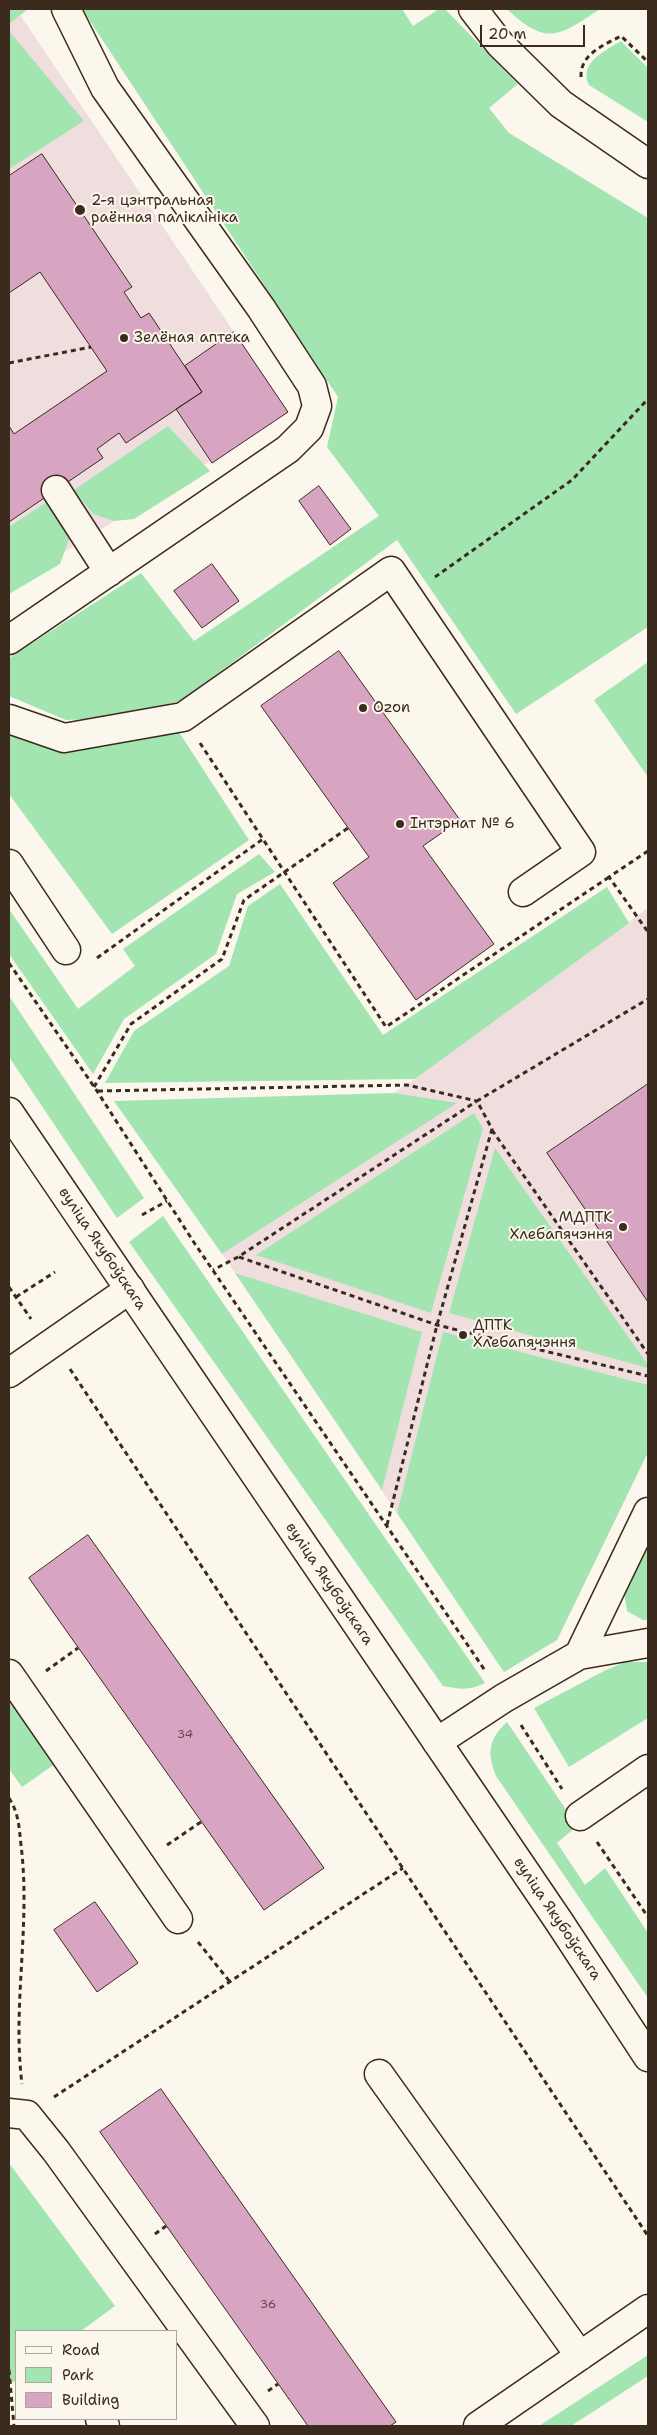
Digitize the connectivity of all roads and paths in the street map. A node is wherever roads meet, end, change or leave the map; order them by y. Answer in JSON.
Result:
{"nodes":[{"id":1,"x":66,"y":9,"type":"edge"},
{"id":2,"x":473,"y":9,"type":"edge"},
{"id":3,"x":648,"y":62,"type":"edge"},
{"id":4,"x":583,"y":82,"type":"dead end"},
{"id":5,"x":648,"y":164,"type":"edge"},
{"id":6,"x":91,"y":347,"type":"dead end"},
{"id":7,"x":9,"y":363,"type":"edge"},
{"id":8,"x":648,"y":399,"type":"edge"},
{"id":9,"x":56,"y":490,"type":"dead end"},
{"id":10,"x":109,"y":572,"type":"junction"},
{"id":11,"x":408,"y":596,"type":"junction"},
{"id":12,"x":9,"y":640,"type":"edge"},
{"id":13,"x":183,"y":717,"type":"junction"},
{"id":14,"x":9,"y":719,"type":"edge"},
{"id":15,"x":348,"y":828,"type":"dead end"},
{"id":16,"x":263,"y":839,"type":"junction"},
{"id":17,"x":648,"y":851,"type":"edge"},
{"id":18,"x":9,"y":864,"type":"edge"},
{"id":19,"x":284,"y":872,"type":"junction"},
{"id":20,"x":609,"y":877,"type":"junction"},
{"id":21,"x":523,"y":892,"type":"dead end"},
{"id":22,"x":648,"y":932,"type":"edge"},
{"id":23,"x":66,"y":950,"type":"joint"},
{"id":24,"x":9,"y":963,"type":"edge"},
{"id":25,"x":648,"y":999,"type":"edge"},
{"id":26,"x":94,"y":1087,"type":"junction"},
{"id":27,"x":97,"y":1091,"type":"junction"},
{"id":28,"x":477,"y":1101,"type":"junction"},
{"id":29,"x":9,"y":1112,"type":"edge"},
{"id":30,"x":492,"y":1129,"type":"junction"},
{"id":31,"x":167,"y":1201,"type":"junction"},
{"id":32,"x":142,"y":1215,"type":"dead end"},
{"id":33,"x":238,"y":1257,"type":"junction"},
{"id":34,"x":213,"y":1270,"type":"junction"},
{"id":35,"x":55,"y":1272,"type":"dead end"},
{"id":36,"x":9,"y":1286,"type":"edge"},
{"id":37,"x":130,"y":1289,"type":"junction"},
{"id":38,"x":16,"y":1297,"type":"junction"},
{"id":39,"x":437,"y":1325,"type":"junction"},
{"id":40,"x":53,"y":1343,"type":"junction"},
{"id":41,"x":648,"y":1354,"type":"edge"},
{"id":42,"x":9,"y":1374,"type":"edge"},
{"id":43,"x":648,"y":1376,"type":"edge"},
{"id":44,"x":648,"y":1512,"type":"edge"},
{"id":45,"x":386,"y":1526,"type":"junction"},
{"id":46,"x":648,"y":1642,"type":"edge"},
{"id":47,"x":78,"y":1648,"type":"dead end"},
{"id":48,"x":579,"y":1656,"type":"junction"},
{"id":49,"x":14,"y":1682,"type":"edge"},
{"id":50,"x":504,"y":1698,"type":"junction"},
{"id":51,"x":437,"y":1742,"type":"junction"},
{"id":52,"x":648,"y":1769,"type":"edge"},
{"id":53,"x":9,"y":1798,"type":"edge"},
{"id":54,"x":580,"y":1816,"type":"junction"},
{"id":55,"x":202,"y":1822,"type":"dead end"},
{"id":56,"x":140,"y":1863,"type":"junction"},
{"id":57,"x":404,"y":1868,"type":"junction"},
{"id":58,"x":648,"y":1916,"type":"edge"},
{"id":59,"x":178,"y":1919,"type":"joint"},
{"id":60,"x":230,"y":1982,"type":"junction"},
{"id":61,"x":648,"y":2057,"type":"edge"},
{"id":62,"x":379,"y":2074,"type":"dead end"},
{"id":63,"x":18,"y":2114,"type":"edge"},
{"id":64,"x":648,"y":2236,"type":"edge"},
{"id":65,"x":648,"y":2309,"type":"edge"},
{"id":66,"x":580,"y":2356,"type":"junction"},
{"id":67,"x":9,"y":2370,"type":"edge"},
{"id":68,"x":14,"y":2426,"type":"edge"},
{"id":69,"x":255,"y":2426,"type":"edge"},
{"id":70,"x":478,"y":2426,"type":"edge"}],
"edges":[{"from":1,"to":10,"type":"main road"},
{"from":2,"to":5,"type":"main road"},
{"from":3,"to":4,"type":"path"},
{"from":6,"to":7,"type":"path"},
{"from":8,"to":11,"type":"path"},
{"from":9,"to":10,"type":"main road"},
{"from":10,"to":12,"type":"main road"},
{"from":11,"to":13,"type":"main road"},
{"from":11,"to":21,"type":"main road"},
{"from":13,"to":14,"type":"main road"},
{"from":13,"to":16,"type":"path"},
{"from":15,"to":19,"type":"path"},
{"from":16,"to":19,"type":"path"},
{"from":16,"to":23,"type":"path"},
{"from":17,"to":20,"type":"path"},
{"from":18,"to":23,"type":"main road"},
{"from":19,"to":20,"type":"path"},
{"from":19,"to":26,"type":"path"},
{"from":20,"to":22,"type":"path"},
{"from":24,"to":26,"type":"path"},
{"from":25,"to":28,"type":"path"},
{"from":26,"to":27,"type":"path"},
{"from":27,"to":28,"type":"path"},
{"from":27,"to":31,"type":"path"},
{"from":28,"to":30,"type":"path"},
{"from":28,"to":33,"type":"path"},
{"from":29,"to":37,"type":"main road","name":"вуліца Якубоўскага"},
{"from":30,"to":39,"type":"path"},
{"from":30,"to":41,"type":"path"},
{"from":31,"to":32,"type":"path"},
{"from":31,"to":34,"type":"path"},
{"from":33,"to":34,"type":"path"},
{"from":33,"to":39,"type":"path"},
{"from":34,"to":45,"type":"path"},
{"from":35,"to":38,"type":"path"},
{"from":36,"to":38,"type":"path"},
{"from":37,"to":40,"type":"main road"},
{"from":37,"to":51,"type":"main road","name":"вуліца Якубоўскага"},
{"from":38,"to":40,"type":"path"},
{"from":39,"to":43,"type":"path"},
{"from":39,"to":45,"type":"path"},
{"from":40,"to":42,"type":"main road"},
{"from":40,"to":57,"type":"path"},
{"from":44,"to":48,"type":"main road"},
{"from":45,"to":50,"type":"path"},
{"from":46,"to":48,"type":"main road"},
{"from":47,"to":49,"type":"path"},
{"from":48,"to":50,"type":"main road"},
{"from":49,"to":56,"type":"main road"},
{"from":50,"to":51,"type":"main road"},
{"from":50,"to":54,"type":"path"},
{"from":51,"to":61,"type":"main road","name":"вуліца Якубоўскага"},
{"from":52,"to":54,"type":"main road"},
{"from":53,"to":63,"type":"path"},
{"from":54,"to":58,"type":"path"},
{"from":55,"to":56,"type":"path"},
{"from":56,"to":59,"type":"main road"},
{"from":57,"to":60,"type":"path"},
{"from":57,"to":64,"type":"path"},
{"from":59,"to":60,"type":"path"},
{"from":60,"to":63,"type":"path"},
{"from":62,"to":66,"type":"main road"},
{"from":63,"to":69,"type":"main road"},
{"from":65,"to":66,"type":"main road"},
{"from":66,"to":70,"type":"main road"},
{"from":67,"to":68,"type":"path"}]}
